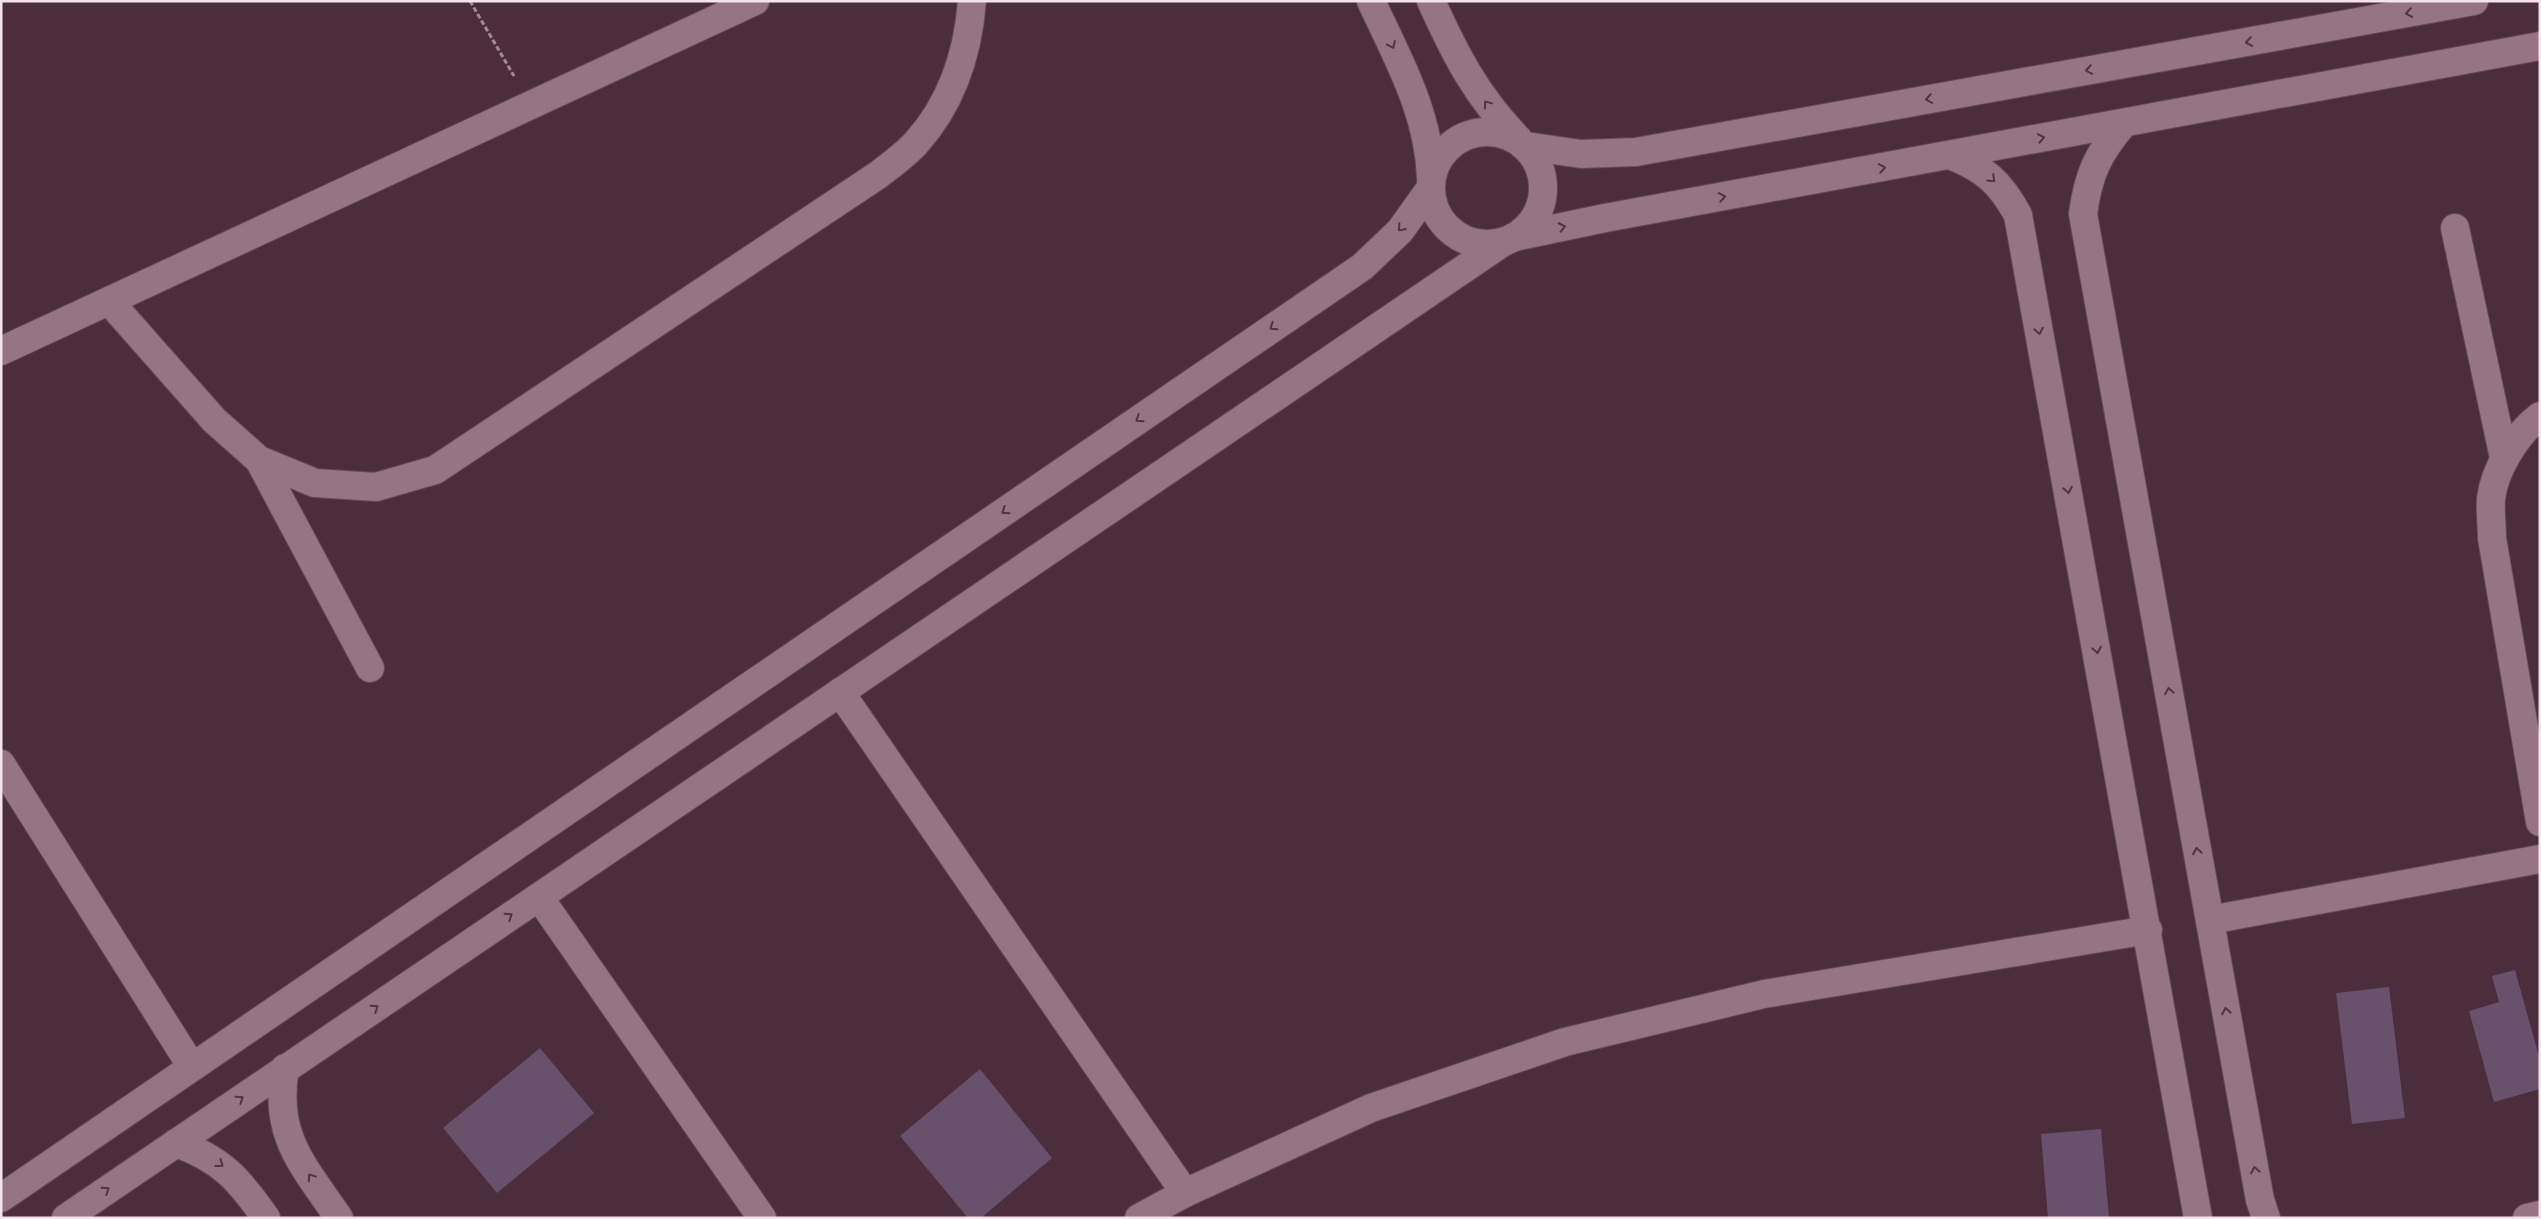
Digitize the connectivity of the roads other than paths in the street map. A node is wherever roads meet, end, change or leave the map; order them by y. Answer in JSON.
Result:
{"nodes":[{"id":1,"x":755,"y":1,"type":"edge"},
{"id":2,"x":972,"y":1,"type":"edge"},
{"id":3,"x":1371,"y":1,"type":"edge"},
{"id":4,"x":1431,"y":1,"type":"edge"},
{"id":5,"x":2474,"y":1,"type":"edge"},
{"id":6,"x":2540,"y":46,"type":"edge"},
{"id":7,"x":2124,"y":123,"type":"junction"},
{"id":8,"x":1523,"y":143,"type":"junction"},
{"id":9,"x":1950,"y":155,"type":"junction"},
{"id":10,"x":1430,"y":185,"type":"junction"},
{"id":11,"x":2455,"y":228,"type":"dead end"},
{"id":12,"x":1508,"y":240,"type":"junction"},
{"id":13,"x":108,"y":301,"type":"junction"},
{"id":14,"x":1,"y":351,"type":"edge"},
{"id":15,"x":2540,"y":416,"type":"edge"},
{"id":16,"x":2504,"y":458,"type":"junction"},
{"id":17,"x":259,"y":460,"type":"junction"},
{"id":18,"x":370,"y":668,"type":"dead end"},
{"id":19,"x":840,"y":692,"type":"junction"},
{"id":20,"x":5,"y":777,"type":"edge"},
{"id":21,"x":2540,"y":822,"type":"edge"},
{"id":22,"x":2540,"y":859,"type":"edge"},
{"id":23,"x":538,"y":897,"type":"junction"},
{"id":24,"x":2210,"y":920,"type":"junction"},
{"id":25,"x":2148,"y":930,"type":"junction"},
{"id":26,"x":192,"y":1067,"type":"junction"},
{"id":27,"x":286,"y":1068,"type":"junction"},
{"id":28,"x":176,"y":1143,"type":"junction"},
{"id":29,"x":1185,"y":1193,"type":"junction"},
{"id":30,"x":1,"y":1198,"type":"edge"},
{"id":31,"x":2540,"y":1215,"type":"edge"},
{"id":32,"x":66,"y":1218,"type":"edge"},
{"id":33,"x":266,"y":1218,"type":"edge"},
{"id":34,"x":339,"y":1218,"type":"edge"},
{"id":35,"x":762,"y":1218,"type":"edge"},
{"id":36,"x":1139,"y":1218,"type":"edge"},
{"id":37,"x":2198,"y":1218,"type":"edge"},
{"id":38,"x":2266,"y":1218,"type":"edge"},
{"id":39,"x":2527,"y":1218,"type":"edge"}],
"edges":[{"from":1,"to":13,"type":"street"},
{"from":2,"to":17,"type":"street"},
{"from":3,"to":10,"type":"street","one_way":true},
{"from":8,"to":4,"type":"street","one_way":true},
{"from":5,"to":8,"type":"street","one_way":true},
{"from":6,"to":7,"type":"street"},
{"from":9,"to":7,"type":"street","one_way":true},
{"from":24,"to":7,"type":"street","one_way":true},
{"from":8,"to":10,"type":"street"},
{"from":8,"to":12,"type":"street"},
{"from":12,"to":9,"type":"street","one_way":true},
{"from":9,"to":25,"type":"street","one_way":true},
{"from":10,"to":12,"type":"street"},
{"from":10,"to":26,"type":"street","one_way":true},
{"from":11,"to":16,"type":"street"},
{"from":12,"to":19,"type":"street"},
{"from":13,"to":14,"type":"street"},
{"from":13,"to":17,"type":"street"},
{"from":15,"to":16,"type":"street"},
{"from":16,"to":21,"type":"street"},
{"from":17,"to":18,"type":"street"},
{"from":19,"to":23,"type":"street"},
{"from":19,"to":29,"type":"street"},
{"from":20,"to":26,"type":"street"},
{"from":22,"to":24,"type":"street"},
{"from":27,"to":23,"type":"street","one_way":true},
{"from":23,"to":35,"type":"street"},
{"from":38,"to":24,"type":"street","one_way":true},
{"from":25,"to":29,"type":"street"},
{"from":25,"to":37,"type":"street"},
{"from":26,"to":30,"type":"street"},
{"from":28,"to":27,"type":"street","one_way":true},
{"from":34,"to":27,"type":"street","one_way":true},
{"from":32,"to":28,"type":"street","one_way":true},
{"from":28,"to":33,"type":"street","one_way":true},
{"from":29,"to":36,"type":"street"},
{"from":31,"to":39,"type":"street"}]}
